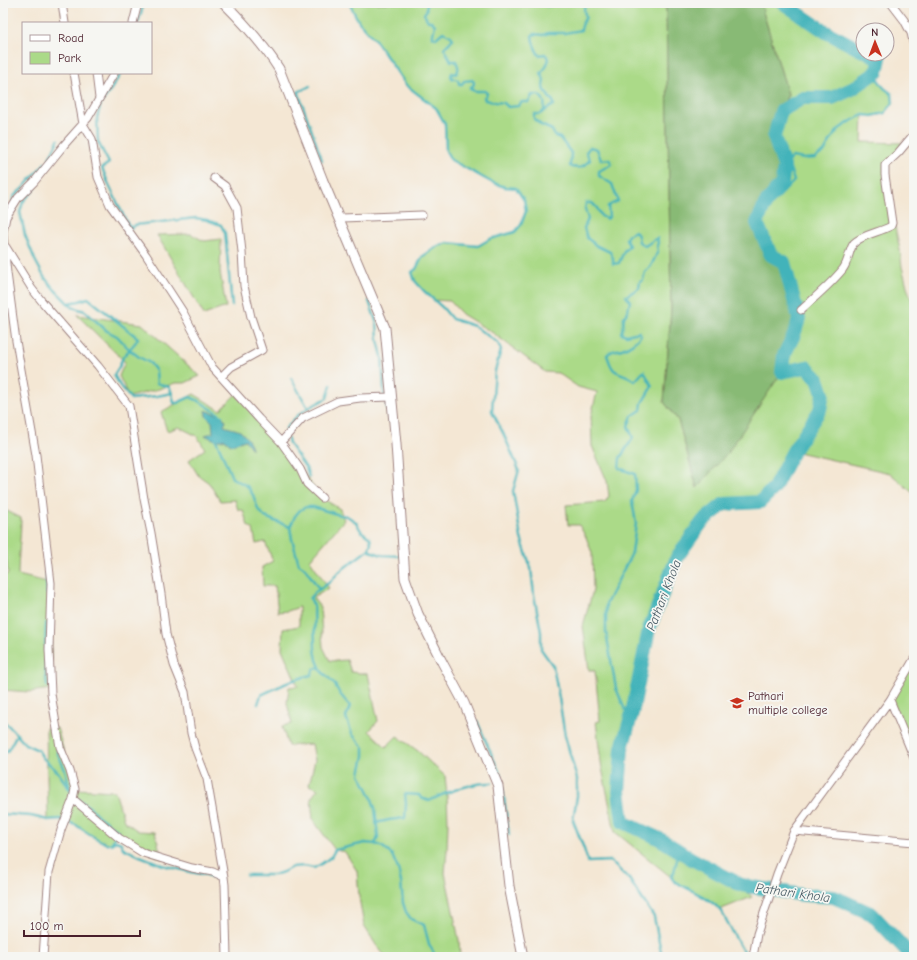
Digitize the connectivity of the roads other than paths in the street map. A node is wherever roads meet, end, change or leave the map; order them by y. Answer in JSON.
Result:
{"nodes":[{"id":1,"x":62,"y":3,"type":"edge"},
{"id":2,"x":138,"y":3,"type":"edge"},
{"id":3,"x":224,"y":3,"type":"edge"},
{"id":4,"x":891,"y":3,"type":"edge"},
{"id":5,"x":65,"y":22,"type":"edge"},
{"id":6,"x":133,"y":22,"type":"edge"},
{"id":7,"x":914,"y":46,"type":"edge"},
{"id":8,"x":74,"y":74,"type":"edge"},
{"id":9,"x":96,"y":74,"type":"edge"},
{"id":10,"x":113,"y":74,"type":"edge"},
{"id":11,"x":99,"y":98,"type":"junction"},
{"id":12,"x":83,"y":124,"type":"junction"},
{"id":13,"x":914,"y":134,"type":"edge"},
{"id":14,"x":214,"y":178,"type":"dead end"},
{"id":15,"x":422,"y":215,"type":"dead end"},
{"id":16,"x":339,"y":219,"type":"junction"},
{"id":17,"x":3,"y":233,"type":"edge"},
{"id":18,"x":4,"y":244,"type":"junction"},
{"id":19,"x":801,"y":310,"type":"dead end"},
{"id":20,"x":221,"y":377,"type":"junction"},
{"id":21,"x":391,"y":397,"type":"junction"},
{"id":22,"x":281,"y":442,"type":"junction"},
{"id":23,"x":322,"y":498,"type":"dead end"},
{"id":24,"x":914,"y":659,"type":"edge"},
{"id":25,"x":890,"y":700,"type":"junction"},
{"id":26,"x":914,"y":758,"type":"edge"},
{"id":27,"x":73,"y":799,"type":"junction"},
{"id":28,"x":794,"y":830,"type":"junction"},
{"id":29,"x":914,"y":842,"type":"edge"},
{"id":30,"x":224,"y":877,"type":"junction"},
{"id":31,"x":43,"y":957,"type":"edge"},
{"id":32,"x":227,"y":957,"type":"edge"},
{"id":33,"x":523,"y":957,"type":"edge"},
{"id":34,"x":753,"y":957,"type":"edge"}],
"edges":[{"from":1,"to":5,"type":"street"},
{"from":2,"to":6,"type":"street"},
{"from":3,"to":16,"type":"street"},
{"from":4,"to":7,"type":"street"},
{"from":8,"to":12,"type":"street"},
{"from":9,"to":11,"type":"street"},
{"from":10,"to":11,"type":"street"},
{"from":11,"to":12,"type":"street"},
{"from":12,"to":17,"type":"street"},
{"from":12,"to":20,"type":"street"},
{"from":13,"to":19,"type":"street"},
{"from":14,"to":20,"type":"street"},
{"from":15,"to":16,"type":"street"},
{"from":16,"to":21,"type":"street"},
{"from":17,"to":18,"type":"street"},
{"from":18,"to":27,"type":"street"},
{"from":18,"to":30,"type":"street"},
{"from":20,"to":22,"type":"street"},
{"from":21,"to":22,"type":"street"},
{"from":21,"to":33,"type":"street"},
{"from":22,"to":23,"type":"street"},
{"from":24,"to":25,"type":"street"},
{"from":25,"to":26,"type":"street"},
{"from":25,"to":28,"type":"street"},
{"from":27,"to":30,"type":"street"},
{"from":27,"to":31,"type":"street"},
{"from":28,"to":29,"type":"street"},
{"from":28,"to":34,"type":"street"},
{"from":30,"to":32,"type":"street"}]}
